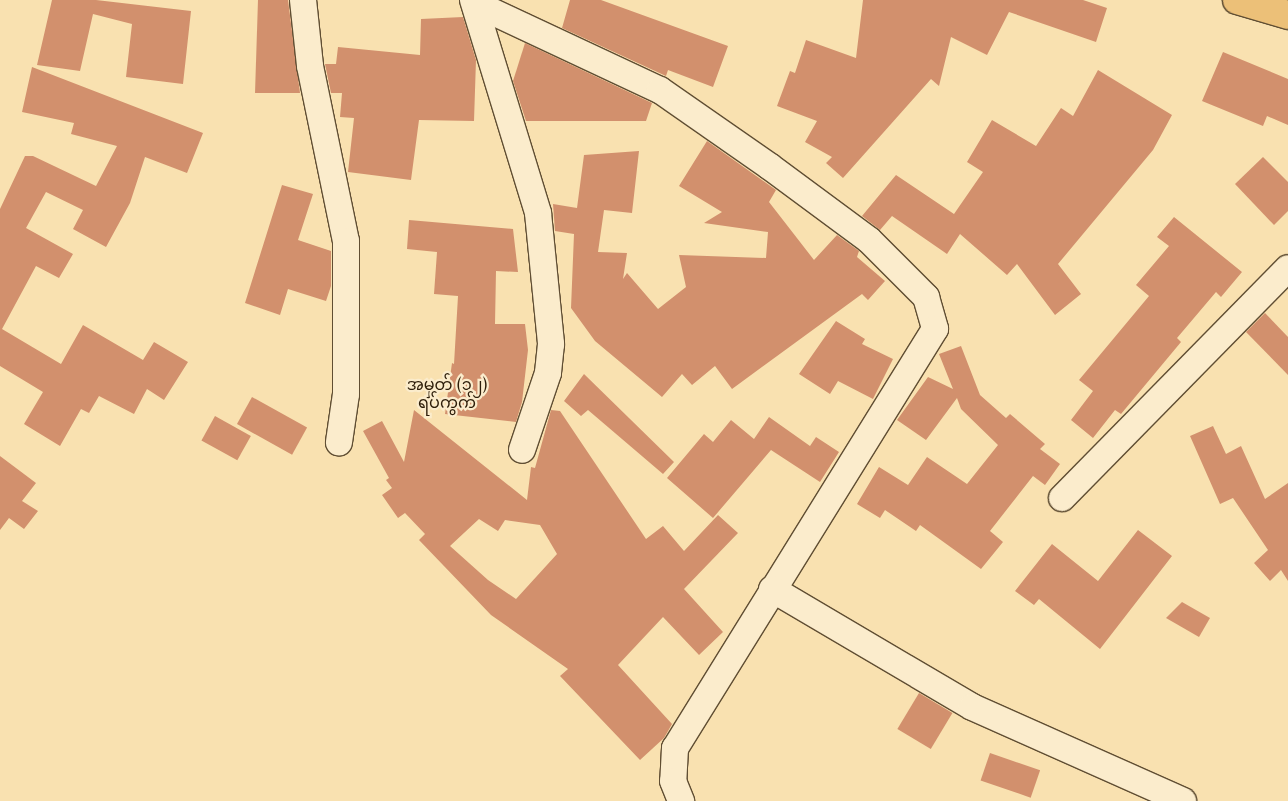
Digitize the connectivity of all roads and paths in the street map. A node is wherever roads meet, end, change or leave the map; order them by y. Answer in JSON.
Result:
{"nodes":[{"id":1,"x":303,"y":0,"type":"edge"},
{"id":2,"x":1237,"y":0,"type":"edge"},
{"id":3,"x":475,"y":2,"type":"edge"},
{"id":4,"x":1288,"y":15,"type":"edge"},
{"id":5,"x":1288,"y":268,"type":"edge"},
{"id":6,"x":339,"y":442,"type":"dead end"},
{"id":7,"x":522,"y":450,"type":"dead end"},
{"id":8,"x":1062,"y":498,"type":"dead end"},
{"id":9,"x":772,"y":589,"type":"junction"},
{"id":10,"x":681,"y":801,"type":"edge"},
{"id":11,"x":1183,"y":801,"type":"edge"}],
"edges":[{"from":1,"to":6,"type":"street"},
{"from":2,"to":4,"type":"main road"},
{"from":3,"to":7,"type":"street"},
{"from":3,"to":9,"type":"street"},
{"from":5,"to":8,"type":"street"},
{"from":9,"to":10,"type":"street"},
{"from":9,"to":11,"type":"street"}]}
